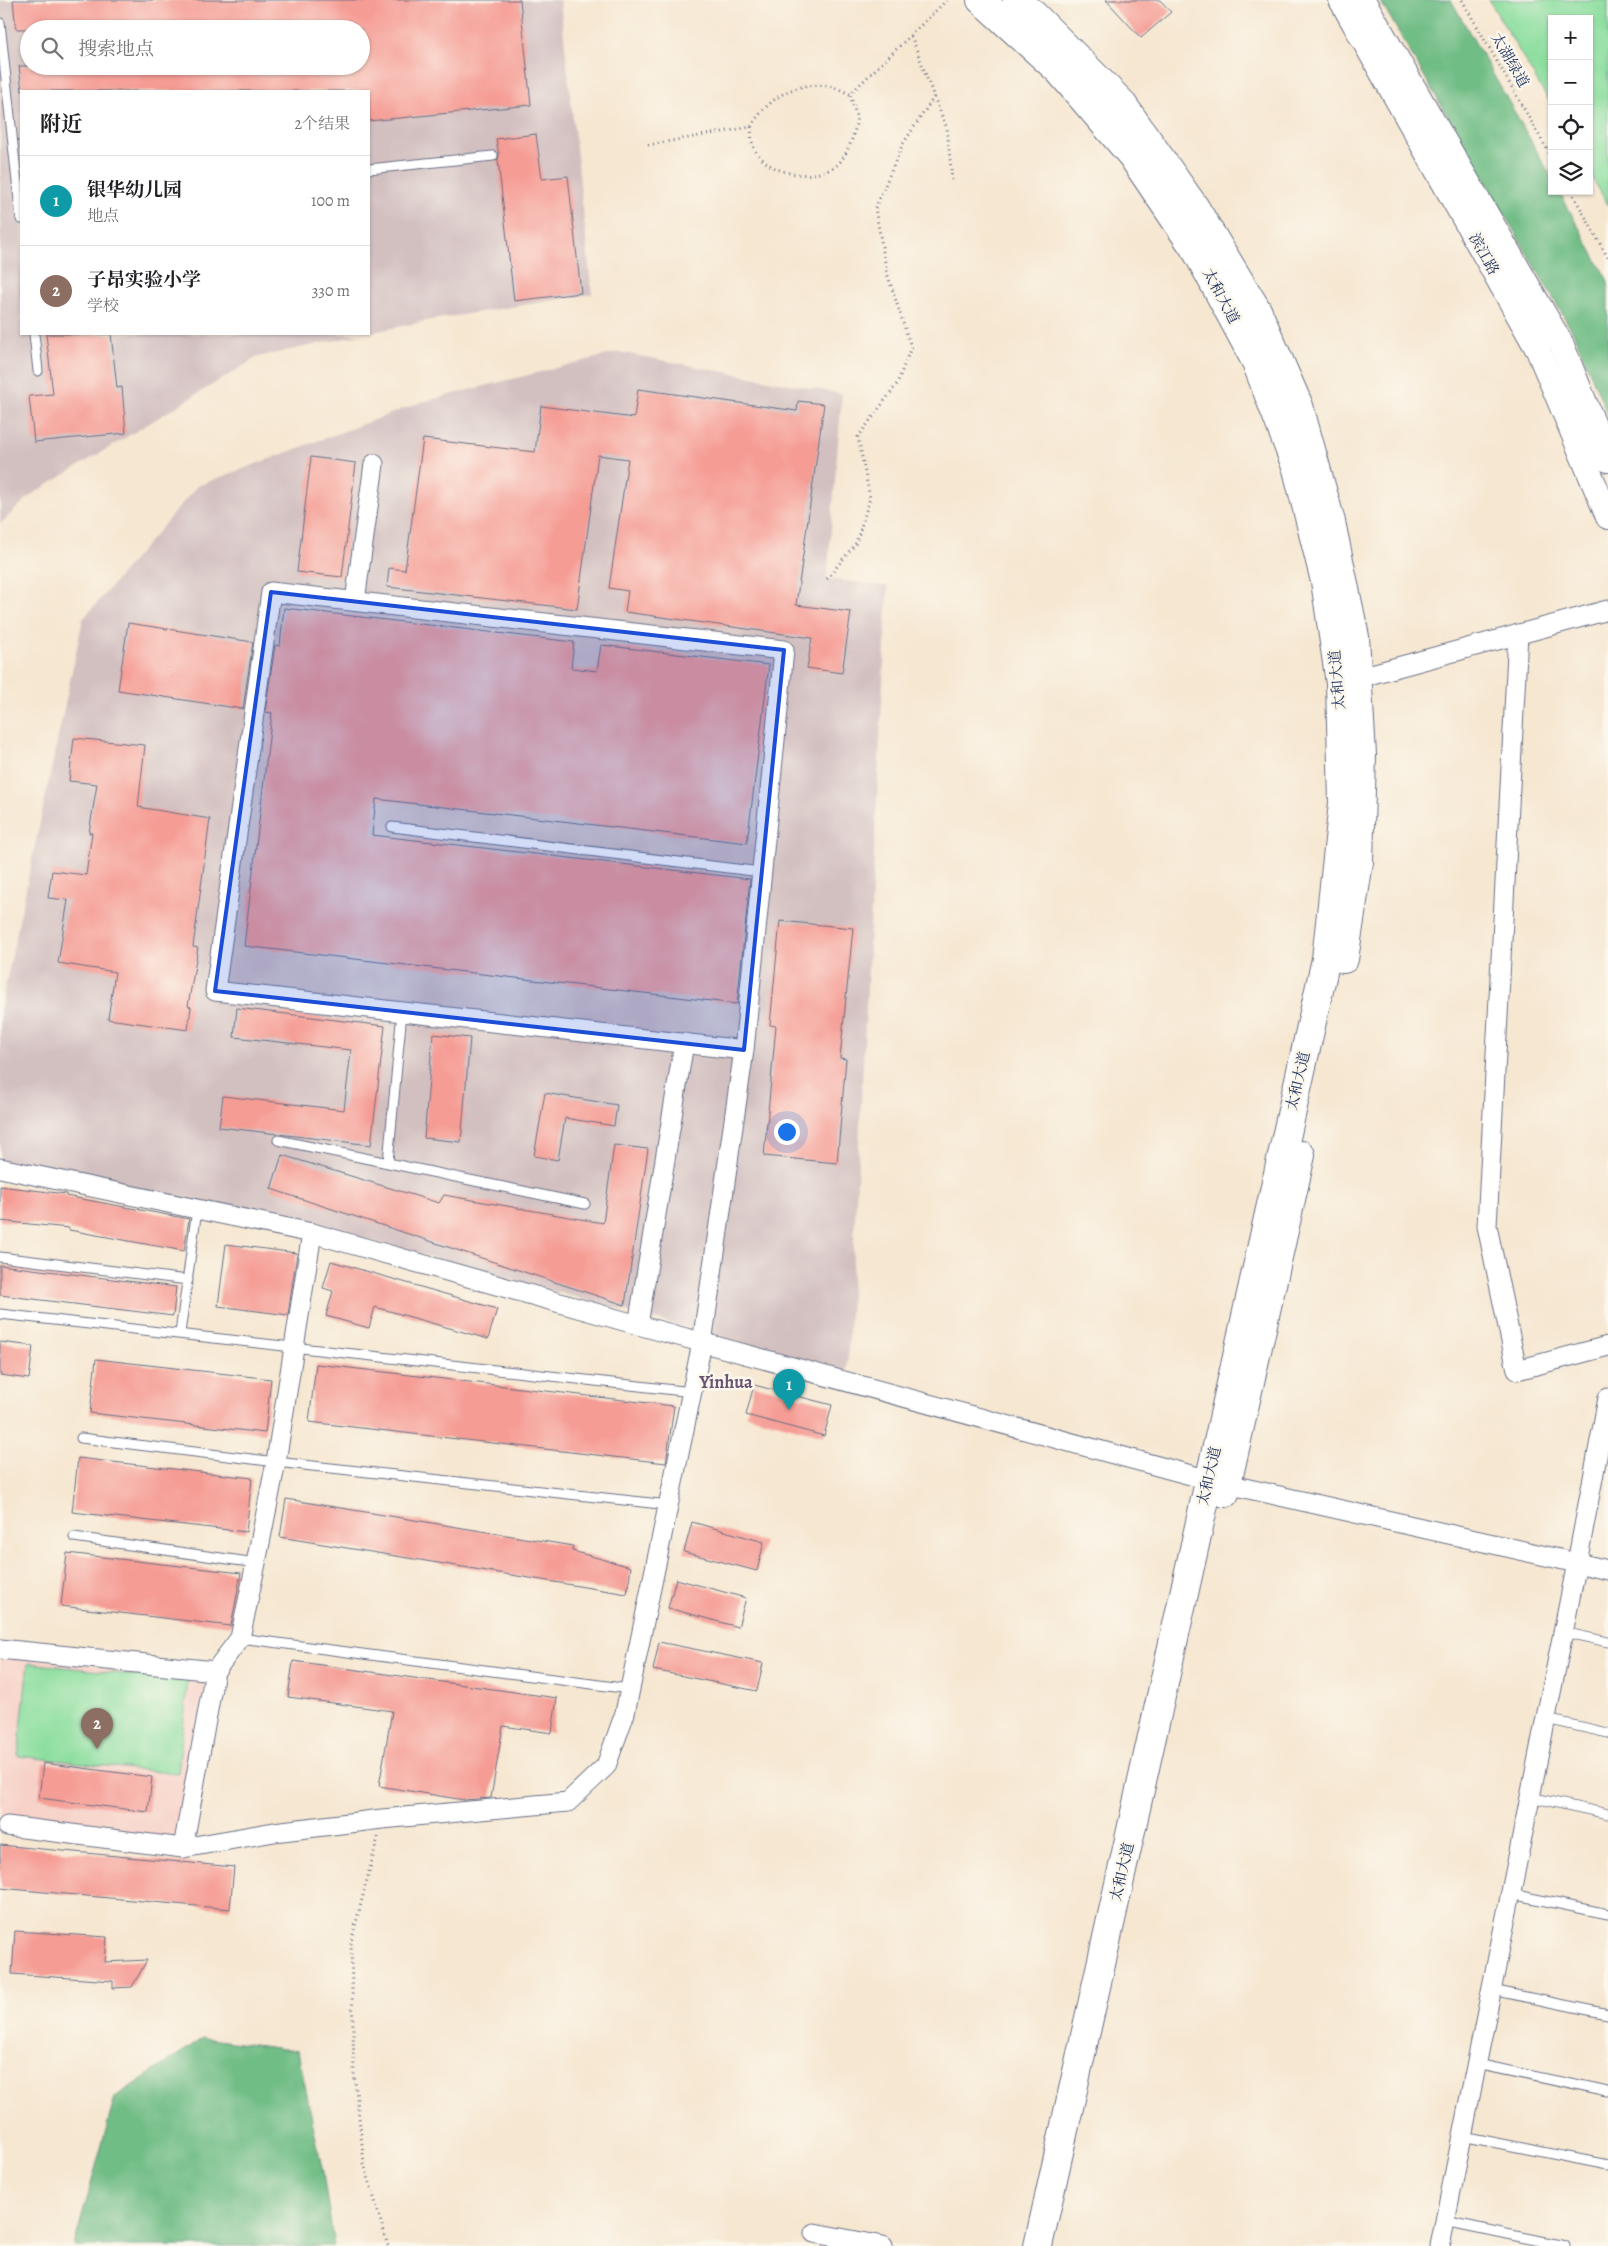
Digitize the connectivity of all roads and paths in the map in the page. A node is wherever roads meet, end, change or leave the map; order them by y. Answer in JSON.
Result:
{"nodes":[{"id":1,"x":947,"y":0,"type":"edge"},
{"id":2,"x":981,"y":0,"type":"edge"},
{"id":3,"x":1017,"y":0,"type":"edge"},
{"id":4,"x":1341,"y":0,"type":"edge"},
{"id":5,"x":1363,"y":0,"type":"edge"},
{"id":6,"x":1462,"y":0,"type":"edge"},
{"id":7,"x":0,"y":23,"type":"edge"},
{"id":8,"x":911,"y":35,"type":"junction"},
{"id":9,"x":850,"y":94,"type":"junction"},
{"id":10,"x":934,"y":97,"type":"junction"},
{"id":11,"x":751,"y":127,"type":"junction"},
{"id":12,"x":648,"y":145,"type":"dead end"},
{"id":13,"x":1548,"y":151,"type":"edge"},
{"id":14,"x":494,"y":156,"type":"dead end"},
{"id":15,"x":370,"y":169,"type":"edge"},
{"id":16,"x":952,"y":180,"type":"dead end"},
{"id":17,"x":1573,"y":195,"type":"edge"},
{"id":18,"x":20,"y":205,"type":"edge"},
{"id":19,"x":1608,"y":258,"type":"edge"},
{"id":20,"x":34,"y":335,"type":"edge"},
{"id":21,"x":38,"y":371,"type":"dead end"},
{"id":22,"x":1608,"y":460,"type":"edge"},
{"id":23,"x":374,"y":464,"type":"dead end"},
{"id":24,"x":1608,"y":517,"type":"edge"},
{"id":25,"x":827,"y":579,"type":"dead end"},
{"id":26,"x":355,"y":601,"type":"junction"},
{"id":27,"x":1608,"y":610,"type":"edge"},
{"id":28,"x":1518,"y":634,"type":"junction"},
{"id":29,"x":1349,"y":680,"type":"junction"},
{"id":30,"x":392,"y":827,"type":"dead end"},
{"id":31,"x":762,"y":872,"type":"junction"},
{"id":32,"x":402,"y":1012,"type":"junction"},
{"id":33,"x":684,"y":1043,"type":"junction"},
{"id":34,"x":744,"y":1050,"type":"junction"},
{"id":35,"x":278,"y":1140,"type":"dead end"},
{"id":36,"x":388,"y":1162,"type":"junction"},
{"id":37,"x":0,"y":1168,"type":"edge"},
{"id":38,"x":585,"y":1204,"type":"dead end"},
{"id":39,"x":197,"y":1208,"type":"junction"},
{"id":40,"x":312,"y":1233,"type":"junction"},
{"id":41,"x":0,"y":1256,"type":"edge"},
{"id":42,"x":188,"y":1280,"type":"junction"},
{"id":43,"x":0,"y":1314,"type":"edge"},
{"id":44,"x":638,"y":1325,"type":"junction"},
{"id":45,"x":180,"y":1333,"type":"junction"},
{"id":46,"x":702,"y":1343,"type":"junction"},
{"id":47,"x":294,"y":1345,"type":"junction"},
{"id":48,"x":1608,"y":1346,"type":"edge"},
{"id":49,"x":692,"y":1392,"type":"junction"},
{"id":50,"x":1608,"y":1398,"type":"edge"},
{"id":51,"x":81,"y":1438,"type":"dead end"},
{"id":52,"x":276,"y":1462,"type":"junction"},
{"id":53,"x":1218,"y":1482,"type":"junction"},
{"id":54,"x":669,"y":1505,"type":"junction"},
{"id":55,"x":74,"y":1537,"type":"dead end"},
{"id":56,"x":256,"y":1563,"type":"junction"},
{"id":57,"x":1577,"y":1563,"type":"junction"},
{"id":58,"x":1608,"y":1570,"type":"edge"},
{"id":59,"x":1563,"y":1632,"type":"junction"},
{"id":60,"x":240,"y":1638,"type":"junction"},
{"id":61,"x":1608,"y":1642,"type":"edge"},
{"id":62,"x":0,"y":1649,"type":"edge"},
{"id":63,"x":215,"y":1671,"type":"junction"},
{"id":64,"x":630,"y":1689,"type":"junction"},
{"id":65,"x":1546,"y":1720,"type":"junction"},
{"id":66,"x":1608,"y":1732,"type":"edge"},
{"id":67,"x":1530,"y":1797,"type":"junction"},
{"id":68,"x":1608,"y":1814,"type":"edge"},
{"id":69,"x":382,"y":1819,"type":"junction"},
{"id":70,"x":7,"y":1826,"type":"dead end"},
{"id":71,"x":183,"y":1848,"type":"junction"},
{"id":72,"x":1511,"y":1894,"type":"junction"},
{"id":73,"x":1608,"y":1914,"type":"edge"},
{"id":74,"x":1492,"y":1990,"type":"junction"},
{"id":75,"x":1608,"y":2014,"type":"edge"},
{"id":76,"x":1476,"y":2064,"type":"junction"},
{"id":77,"x":1608,"y":2092,"type":"edge"},
{"id":78,"x":1462,"y":2136,"type":"junction"},
{"id":79,"x":1608,"y":2165,"type":"edge"},
{"id":80,"x":1445,"y":2222,"type":"junction"},
{"id":81,"x":814,"y":2233,"type":"dead end"},
{"id":82,"x":388,"y":2246,"type":"edge"},
{"id":83,"x":883,"y":2246,"type":"edge"},
{"id":84,"x":1038,"y":2246,"type":"edge"},
{"id":85,"x":1057,"y":2246,"type":"edge"},
{"id":86,"x":1440,"y":2246,"type":"edge"},
{"id":87,"x":1564,"y":2246,"type":"edge"}],
"edges":[{"from":1,"to":8,"type":"path"},
{"from":2,"to":29,"type":"main road","name":"太和大道"},
{"from":3,"to":29,"type":"main road","name":"太和大道"},
{"from":4,"to":24,"type":"street","name":"滨江路"},
{"from":5,"to":22,"type":"street"},
{"from":6,"to":13,"type":"path","name":"太湖绿道"},
{"from":7,"to":18,"type":"lane"},
{"from":8,"to":9,"type":"path"},
{"from":8,"to":10,"type":"path"},
{"from":9,"to":11,"type":"path"},
{"from":9,"to":11,"type":"path"},
{"from":10,"to":16,"type":"path"},
{"from":10,"to":25,"type":"path"},
{"from":11,"to":12,"type":"path"},
{"from":14,"to":15,"type":"lane"},
{"from":17,"to":19,"type":"path"},
{"from":20,"to":21,"type":"lane"},
{"from":23,"to":26,"type":"street"},
{"from":26,"to":31,"type":"street"},
{"from":26,"to":32,"type":"street"},
{"from":27,"to":28,"type":"street"},
{"from":28,"to":29,"type":"street"},
{"from":28,"to":48,"type":"street"},
{"from":29,"to":53,"type":"main road","name":"太和大道"},
{"from":30,"to":31,"type":"lane"},
{"from":31,"to":34,"type":"street"},
{"from":32,"to":33,"type":"street"},
{"from":32,"to":36,"type":"lane"},
{"from":33,"to":34,"type":"street"},
{"from":33,"to":44,"type":"street"},
{"from":34,"to":46,"type":"street"},
{"from":35,"to":36,"type":"lane"},
{"from":36,"to":38,"type":"lane"},
{"from":37,"to":39,"type":"street"},
{"from":39,"to":40,"type":"street"},
{"from":39,"to":42,"type":"lane"},
{"from":40,"to":44,"type":"street"},
{"from":40,"to":47,"type":"street"},
{"from":41,"to":42,"type":"lane"},
{"from":42,"to":45,"type":"lane"},
{"from":43,"to":45,"type":"lane"},
{"from":44,"to":46,"type":"street"},
{"from":45,"to":47,"type":"lane"},
{"from":46,"to":49,"type":"street"},
{"from":46,"to":53,"type":"street"},
{"from":47,"to":49,"type":"lane"},
{"from":47,"to":52,"type":"street"},
{"from":49,"to":54,"type":"street"},
{"from":50,"to":57,"type":"street"},
{"from":51,"to":52,"type":"lane"},
{"from":52,"to":54,"type":"lane"},
{"from":52,"to":56,"type":"street"},
{"from":53,"to":57,"type":"street"},
{"from":53,"to":84,"type":"main road","name":"太和大道"},
{"from":53,"to":85,"type":"main road","name":"太和大道"},
{"from":54,"to":64,"type":"street"},
{"from":55,"to":56,"type":"lane"},
{"from":56,"to":60,"type":"street"},
{"from":57,"to":58,"type":"street"},
{"from":57,"to":59,"type":"street"},
{"from":59,"to":61,"type":"lane"},
{"from":59,"to":65,"type":"street"},
{"from":60,"to":63,"type":"street"},
{"from":60,"to":64,"type":"lane"},
{"from":62,"to":63,"type":"street"},
{"from":63,"to":71,"type":"street"},
{"from":64,"to":69,"type":"street"},
{"from":65,"to":66,"type":"lane"},
{"from":65,"to":67,"type":"street"},
{"from":67,"to":68,"type":"lane"},
{"from":67,"to":72,"type":"street"},
{"from":69,"to":71,"type":"street"},
{"from":69,"to":82,"type":"path"},
{"from":70,"to":71,"type":"street"},
{"from":72,"to":73,"type":"lane"},
{"from":72,"to":74,"type":"street"},
{"from":74,"to":75,"type":"lane"},
{"from":74,"to":76,"type":"street"},
{"from":76,"to":77,"type":"lane"},
{"from":76,"to":78,"type":"street"},
{"from":78,"to":79,"type":"lane"},
{"from":78,"to":80,"type":"street"},
{"from":80,"to":86,"type":"street"},
{"from":80,"to":87,"type":"lane"},
{"from":81,"to":83,"type":"street"}]}
